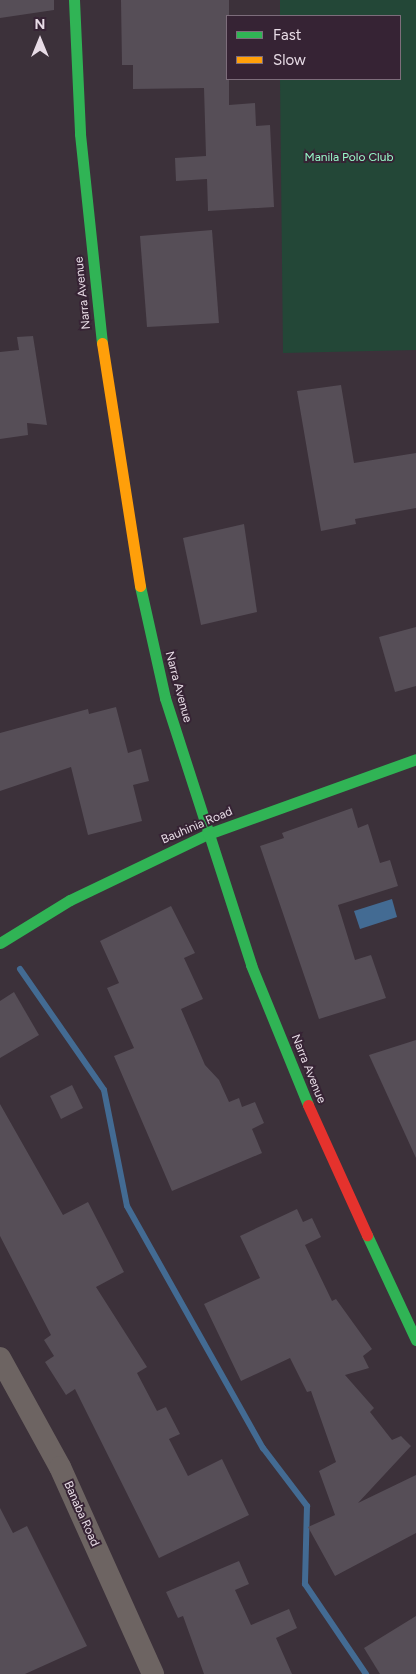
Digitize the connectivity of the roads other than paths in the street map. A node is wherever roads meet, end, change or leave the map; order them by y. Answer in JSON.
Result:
{"nodes":[{"id":1,"x":74,"y":0,"type":"edge"},
{"id":2,"x":416,"y":759,"type":"edge"},
{"id":3,"x":208,"y":834,"type":"junction"},
{"id":4,"x":0,"y":943,"type":"edge"},
{"id":5,"x":416,"y":1340,"type":"edge"},
{"id":6,"x":0,"y":1358,"type":"edge"},
{"id":7,"x":153,"y":1674,"type":"edge"}],
"edges":[{"from":1,"to":3,"type":"street","name":"Narra Avenue"},
{"from":2,"to":3,"type":"street","name":"Bauhinia Road"},
{"from":3,"to":4,"type":"street","name":"Bauhinia Road"},
{"from":3,"to":5,"type":"street","name":"Narra Avenue"},
{"from":6,"to":7,"type":"street","name":"Banaba Road"}]}
